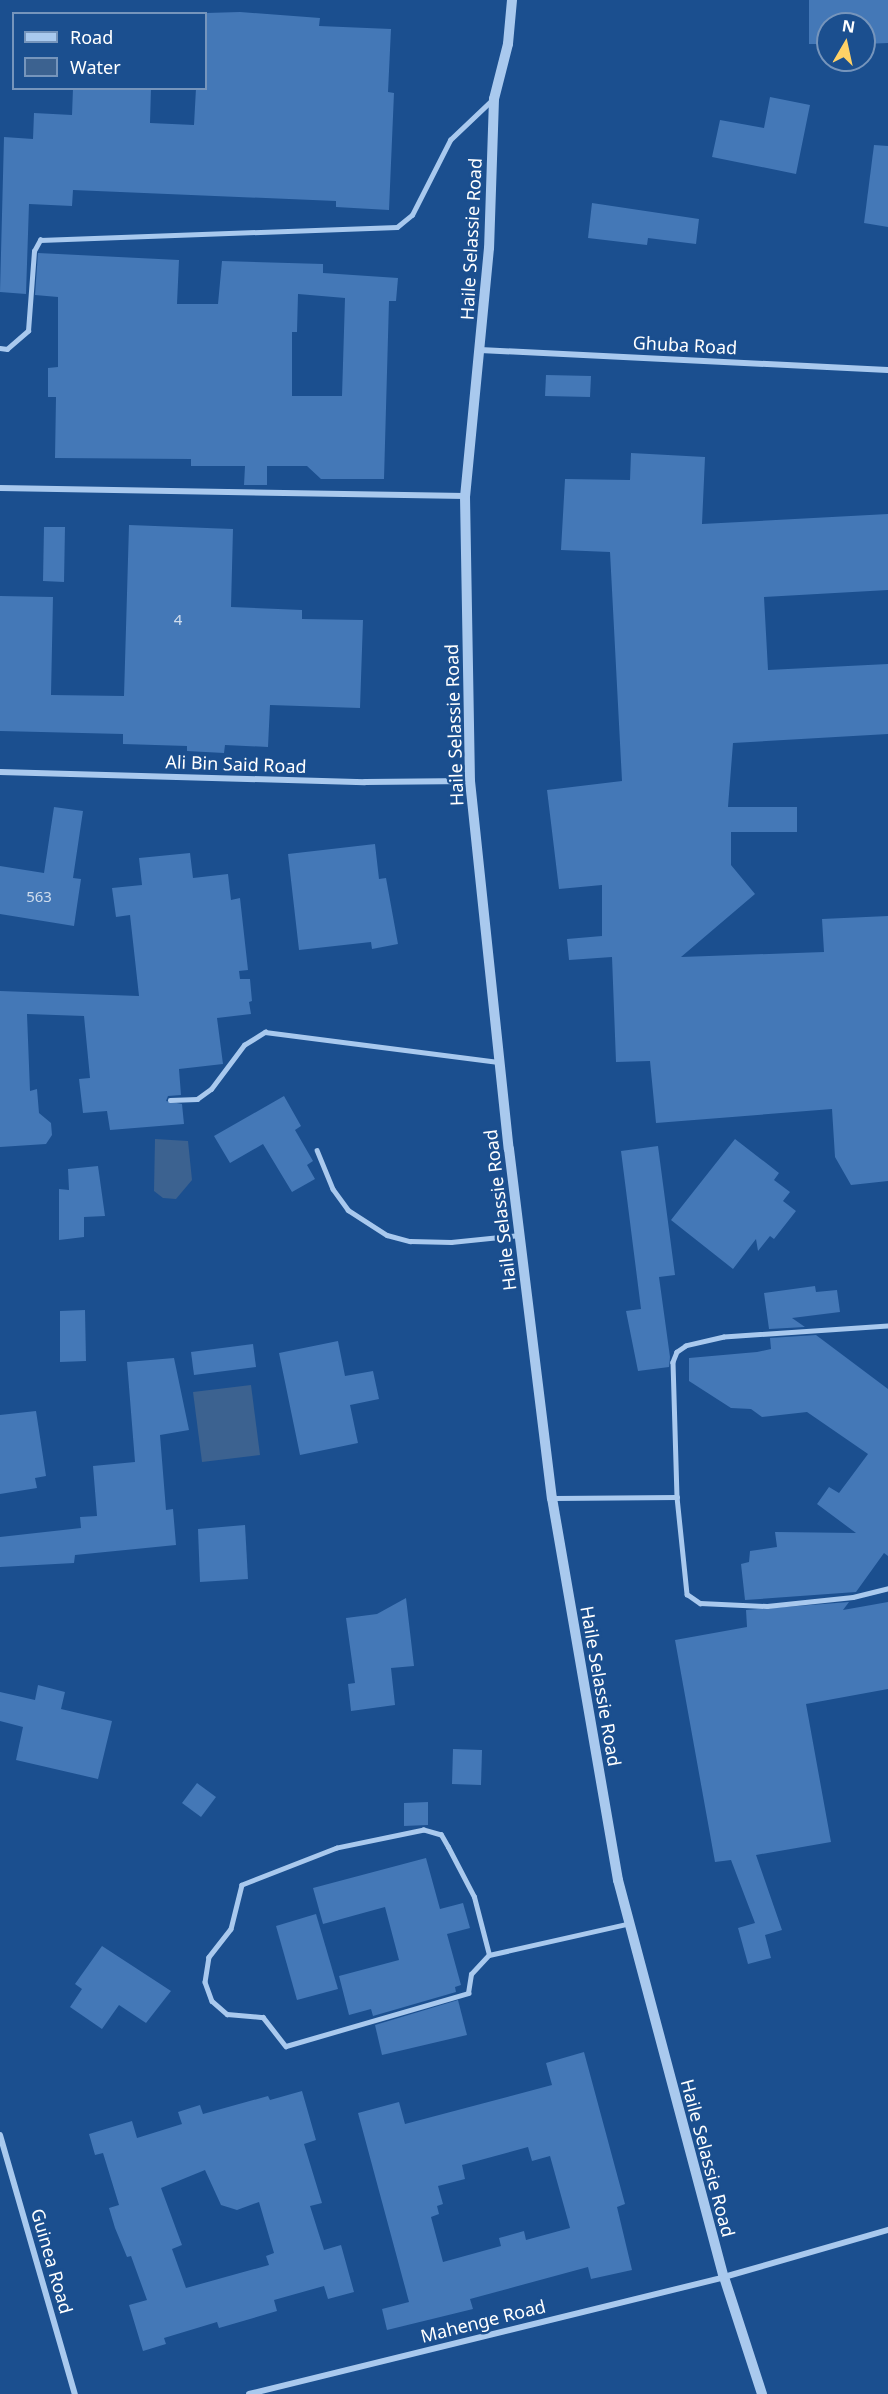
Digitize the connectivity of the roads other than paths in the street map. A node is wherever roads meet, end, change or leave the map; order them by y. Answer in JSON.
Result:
{"nodes":[{"id":1,"x":512,"y":0,"type":"edge"},
{"id":2,"x":494,"y":99,"type":"junction"},
{"id":3,"x":0,"y":348,"type":"edge"},
{"id":4,"x":480,"y":350,"type":"junction"},
{"id":5,"x":888,"y":369,"type":"edge"},
{"id":6,"x":0,"y":488,"type":"edge"},
{"id":7,"x":465,"y":496,"type":"junction"},
{"id":8,"x":0,"y":772,"type":"edge"},
{"id":9,"x":470,"y":781,"type":"junction"},
{"id":10,"x":500,"y":1062,"type":"junction"},
{"id":11,"x":170,"y":1100,"type":"dead end"},
{"id":12,"x":317,"y":1150,"type":"dead end"},
{"id":13,"x":520,"y":1235,"type":"junction"},
{"id":14,"x":888,"y":1326,"type":"edge"},
{"id":15,"x":677,"y":1497,"type":"junction"},
{"id":16,"x":552,"y":1498,"type":"junction"},
{"id":17,"x":888,"y":1588,"type":"edge"},
{"id":18,"x":627,"y":1924,"type":"junction"},
{"id":19,"x":489,"y":1955,"type":"junction"},
{"id":20,"x":0,"y":2135,"type":"edge"},
{"id":21,"x":888,"y":2230,"type":"edge"},
{"id":22,"x":724,"y":2277,"type":"junction"},
{"id":23,"x":75,"y":2394,"type":"edge"},
{"id":24,"x":249,"y":2394,"type":"edge"},
{"id":25,"x":762,"y":2394,"type":"edge"}],
"edges":[{"from":1,"to":2,"type":"street","name":"Haile Selassie Road"},
{"from":2,"to":3,"type":"lane"},
{"from":2,"to":4,"type":"street","name":"Haile Selassie Road"},
{"from":4,"to":5,"type":"street","name":"Ghuba Road"},
{"from":4,"to":7,"type":"street","name":"Haile Selassie Road"},
{"from":6,"to":7,"type":"street"},
{"from":7,"to":9,"type":"street","name":"Haile Selassie Road"},
{"from":8,"to":9,"type":"street","name":"Ali Bin Said Road"},
{"from":9,"to":10,"type":"street","name":"Haile Selassie Road"},
{"from":10,"to":11,"type":"lane"},
{"from":10,"to":13,"type":"street","name":"Haile Selassie Road"},
{"from":12,"to":13,"type":"lane"},
{"from":13,"to":16,"type":"street","name":"Haile Selassie Road"},
{"from":14,"to":15,"type":"lane"},
{"from":15,"to":16,"type":"lane"},
{"from":15,"to":17,"type":"lane"},
{"from":16,"to":18,"type":"street","name":"Haile Selassie Road"},
{"from":18,"to":19,"type":"lane"},
{"from":18,"to":22,"type":"street","name":"Haile Selassie Road"},
{"from":19,"to":19,"type":"lane"},
{"from":20,"to":23,"type":"street","name":"Guinea Road"},
{"from":21,"to":22,"type":"street","name":"Mahenge Road"},
{"from":22,"to":24,"type":"street","name":"Mahenge Road"},
{"from":22,"to":25,"type":"street","name":"Haile Selassie Road"}]}
